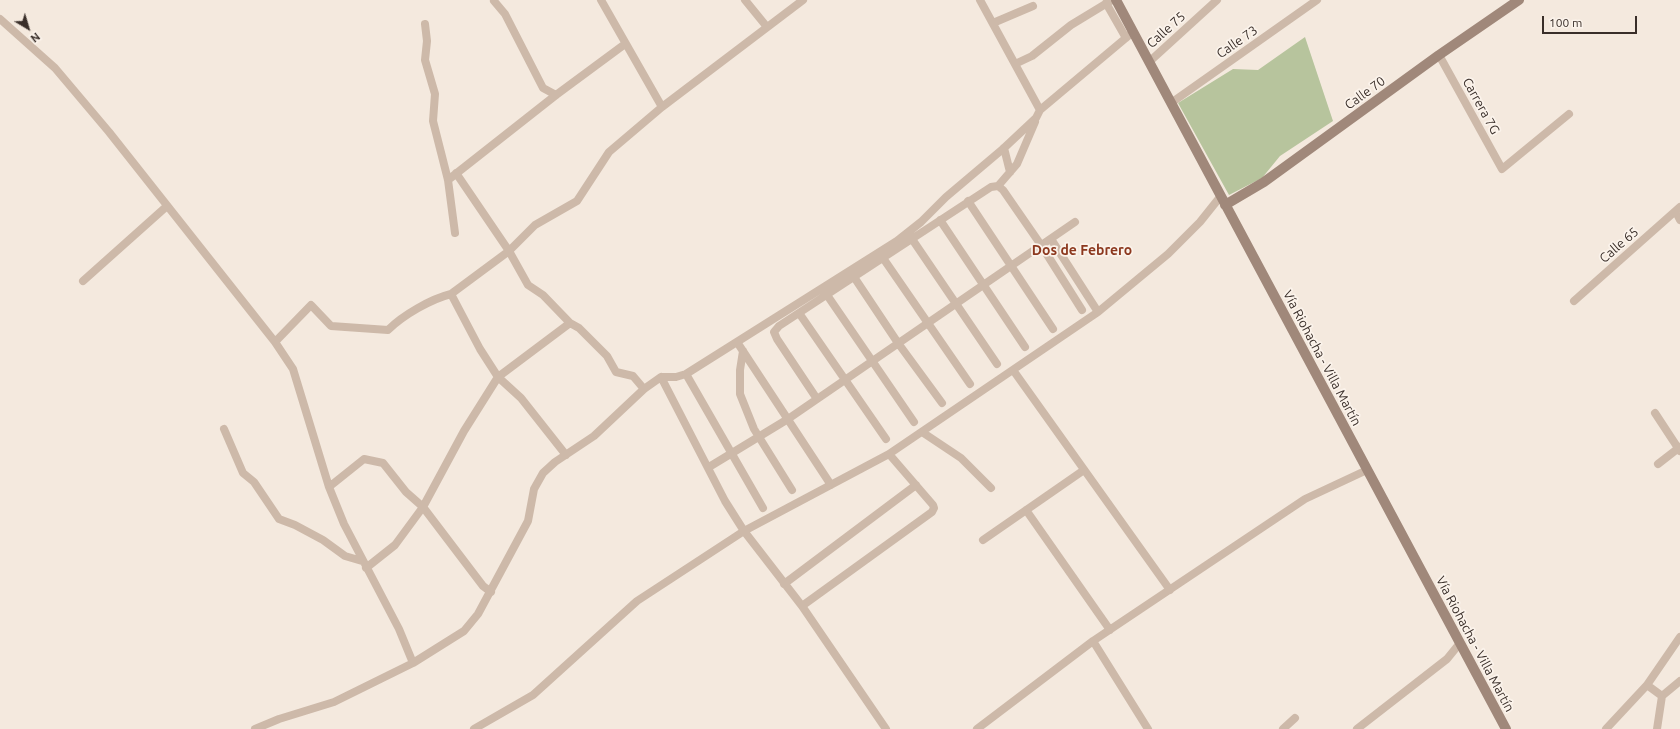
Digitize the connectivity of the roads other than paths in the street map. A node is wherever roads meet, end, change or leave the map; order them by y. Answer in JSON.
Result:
{"nodes":[{"id":1,"x":601,"y":0,"type":"edge"},
{"id":2,"x":746,"y":0,"type":"edge"},
{"id":3,"x":803,"y":0,"type":"edge"},
{"id":4,"x":980,"y":0,"type":"edge"},
{"id":5,"x":1217,"y":0,"type":"edge"},
{"id":6,"x":1317,"y":0,"type":"edge"},
{"id":7,"x":1519,"y":0,"type":"edge"},
{"id":8,"x":494,"y":1,"type":"dead end"},
{"id":9,"x":1111,"y":1,"type":"edge"},
{"id":10,"x":1033,"y":6,"type":"dead end"},
{"id":11,"x":0,"y":20,"type":"edge"},
{"id":12,"x":993,"y":23,"type":"junction"},
{"id":13,"x":425,"y":24,"type":"dead end"},
{"id":14,"x":767,"y":27,"type":"junction"},
{"id":15,"x":1129,"y":35,"type":"junction"},
{"id":16,"x":625,"y":44,"type":"junction"},
{"id":17,"x":1439,"y":55,"type":"junction"},
{"id":18,"x":1149,"y":62,"type":"junction"},
{"id":19,"x":1015,"y":64,"type":"junction"},
{"id":20,"x":556,"y":95,"type":"junction"},
{"id":21,"x":1171,"y":103,"type":"junction"},
{"id":22,"x":662,"y":106,"type":"junction"},
{"id":23,"x":1040,"y":110,"type":"junction"},
{"id":24,"x":1569,"y":114,"type":"dead end"},
{"id":25,"x":1036,"y":118,"type":"junction"},
{"id":26,"x":1004,"y":148,"type":"junction"},
{"id":27,"x":1010,"y":172,"type":"junction"},
{"id":28,"x":456,"y":173,"type":"junction"},
{"id":29,"x":448,"y":180,"type":"junction"},
{"id":30,"x":998,"y":186,"type":"junction"},
{"id":31,"x":1223,"y":201,"type":"junction"},
{"id":32,"x":968,"y":202,"type":"junction"},
{"id":33,"x":167,"y":206,"type":"junction"},
{"id":34,"x":1678,"y":210,"type":"edge"},
{"id":35,"x":940,"y":220,"type":"junction"},
{"id":36,"x":1680,"y":220,"type":"edge"},
{"id":37,"x":1075,"y":222,"type":"dead end"},
{"id":38,"x":455,"y":233,"type":"dead end"},
{"id":39,"x":912,"y":239,"type":"junction"},
{"id":40,"x":1051,"y":239,"type":"junction"},
{"id":41,"x":1041,"y":245,"type":"junction"},
{"id":42,"x":509,"y":251,"type":"junction"},
{"id":43,"x":883,"y":258,"type":"junction"},
{"id":44,"x":1011,"y":266,"type":"junction"},
{"id":45,"x":854,"y":277,"type":"junction"},
{"id":46,"x":83,"y":281,"type":"dead end"},
{"id":47,"x":984,"y":284,"type":"junction"},
{"id":48,"x":452,"y":294,"type":"junction"},
{"id":49,"x":827,"y":295,"type":"junction"},
{"id":50,"x":1574,"y":301,"type":"dead end"},
{"id":51,"x":955,"y":304,"type":"junction"},
{"id":52,"x":1082,"y":310,"type":"dead end"},
{"id":53,"x":1098,"y":312,"type":"junction"},
{"id":54,"x":800,"y":313,"type":"junction"},
{"id":55,"x":570,"y":322,"type":"junction"},
{"id":56,"x":928,"y":323,"type":"junction"},
{"id":57,"x":1054,"y":329,"type":"dead end"},
{"id":58,"x":275,"y":342,"type":"junction"},
{"id":59,"x":737,"y":342,"type":"junction"},
{"id":60,"x":898,"y":343,"type":"junction"},
{"id":61,"x":1025,"y":347,"type":"dead end"},
{"id":62,"x":744,"y":351,"type":"junction"},
{"id":63,"x":872,"y":361,"type":"junction"},
{"id":64,"x":998,"y":364,"type":"dead end"},
{"id":65,"x":1012,"y":370,"type":"junction"},
{"id":66,"x":686,"y":374,"type":"junction"},
{"id":67,"x":498,"y":377,"type":"junction"},
{"id":68,"x":661,"y":377,"type":"junction"},
{"id":69,"x":845,"y":380,"type":"junction"},
{"id":70,"x":970,"y":384,"type":"dead end"},
{"id":71,"x":644,"y":389,"type":"junction"},
{"id":72,"x":817,"y":399,"type":"junction"},
{"id":73,"x":942,"y":403,"type":"dead end"},
{"id":74,"x":1654,"y":413,"type":"dead end"},
{"id":75,"x":788,"y":419,"type":"junction"},
{"id":76,"x":914,"y":422,"type":"dead end"},
{"id":77,"x":224,"y":429,"type":"dead end"},
{"id":78,"x":922,"y":432,"type":"junction"},
{"id":79,"x":759,"y":436,"type":"junction"},
{"id":80,"x":886,"y":439,"type":"dead end"},
{"id":81,"x":1679,"y":449,"type":"edge"},
{"id":82,"x":732,"y":453,"type":"junction"},
{"id":83,"x":889,"y":454,"type":"junction"},
{"id":84,"x":566,"y":455,"type":"junction"},
{"id":85,"x":1658,"y":464,"type":"dead end"},
{"id":86,"x":709,"y":467,"type":"junction"},
{"id":87,"x":1084,"y":470,"type":"junction"},
{"id":88,"x":1367,"y":470,"type":"junction"},
{"id":89,"x":831,"y":485,"type":"junction"},
{"id":90,"x":916,"y":485,"type":"junction"},
{"id":91,"x":329,"y":487,"type":"junction"},
{"id":92,"x":991,"y":488,"type":"dead end"},
{"id":93,"x":792,"y":490,"type":"dead end"},
{"id":94,"x":423,"y":507,"type":"junction"},
{"id":95,"x":763,"y":508,"type":"dead end"},
{"id":96,"x":1026,"y":510,"type":"junction"},
{"id":97,"x":744,"y":531,"type":"junction"},
{"id":98,"x":983,"y":540,"type":"dead end"},
{"id":99,"x":364,"y":564,"type":"junction"},
{"id":100,"x":784,"y":584,"type":"junction"},
{"id":101,"x":1170,"y":590,"type":"junction"},
{"id":102,"x":491,"y":592,"type":"junction"},
{"id":103,"x":802,"y":606,"type":"junction"},
{"id":104,"x":1110,"y":630,"type":"junction"},
{"id":105,"x":1680,"y":637,"type":"edge"},
{"id":106,"x":1093,"y":641,"type":"junction"},
{"id":107,"x":1460,"y":643,"type":"junction"},
{"id":108,"x":412,"y":663,"type":"junction"},
{"id":109,"x":1680,"y":681,"type":"edge"},
{"id":110,"x":1647,"y":685,"type":"junction"},
{"id":111,"x":1662,"y":696,"type":"junction"},
{"id":112,"x":1295,"y":718,"type":"dead end"},
{"id":113,"x":1358,"y":728,"type":"edge"},
{"id":114,"x":255,"y":729,"type":"edge"},
{"id":115,"x":474,"y":729,"type":"edge"},
{"id":116,"x":886,"y":729,"type":"edge"},
{"id":117,"x":977,"y":729,"type":"edge"},
{"id":118,"x":1148,"y":729,"type":"edge"},
{"id":119,"x":1283,"y":729,"type":"edge"},
{"id":120,"x":1506,"y":729,"type":"edge"},
{"id":121,"x":1606,"y":729,"type":"edge"},
{"id":122,"x":1657,"y":729,"type":"edge"}],
"edges":[{"from":1,"to":16,"type":"street"},
{"from":2,"to":14,"type":"street"},
{"from":3,"to":14,"type":"street"},
{"from":4,"to":12,"type":"street"},
{"from":5,"to":18,"type":"street","name":"Calle 75"},
{"from":6,"to":21,"type":"street","name":"Calle 73"},
{"from":7,"to":17,"type":"main road","name":"Calle 70"},
{"from":8,"to":20,"type":"street"},
{"from":9,"to":15,"type":"main road","name":"Vía Riohacha - Villa Martín"},
{"from":9,"to":19,"type":"street"},
{"from":10,"to":12,"type":"street"},
{"from":11,"to":33,"type":"street"},
{"from":12,"to":19,"type":"street"},
{"from":13,"to":29,"type":"street"},
{"from":14,"to":22,"type":"street"},
{"from":15,"to":18,"type":"main road","name":"Vía Riohacha - Villa Martín"},
{"from":15,"to":23,"type":"street"},
{"from":16,"to":20,"type":"street"},
{"from":16,"to":22,"type":"street"},
{"from":17,"to":24,"type":"street","name":"Carrera 7G"},
{"from":17,"to":31,"type":"main road","name":"Calle 70"},
{"from":18,"to":21,"type":"main road","name":"Vía Riohacha - Villa Martín"},
{"from":19,"to":23,"type":"street"},
{"from":20,"to":28,"type":"street"},
{"from":21,"to":31,"type":"main road","name":"Vía Riohacha - Villa Martín"},
{"from":22,"to":42,"type":"street"},
{"from":23,"to":25,"type":"street"},
{"from":25,"to":26,"type":"street"},
{"from":25,"to":27,"type":"street"},
{"from":26,"to":27,"type":"street"},
{"from":26,"to":59,"type":"street"},
{"from":27,"to":30,"type":"street"},
{"from":28,"to":29,"type":"street"},
{"from":28,"to":42,"type":"street"},
{"from":29,"to":38,"type":"street"},
{"from":30,"to":32,"type":"street"},
{"from":30,"to":41,"type":"street"},
{"from":31,"to":53,"type":"street"},
{"from":31,"to":88,"type":"main road","name":"Vía Riohacha - Villa Martín"},
{"from":32,"to":35,"type":"street"},
{"from":32,"to":44,"type":"street"},
{"from":33,"to":46,"type":"street"},
{"from":33,"to":58,"type":"street"},
{"from":34,"to":36,"type":"street"},
{"from":34,"to":50,"type":"street","name":"Calle 65"},
{"from":35,"to":39,"type":"street"},
{"from":35,"to":47,"type":"street"},
{"from":37,"to":40,"type":"street"},
{"from":39,"to":43,"type":"street"},
{"from":39,"to":51,"type":"street"},
{"from":40,"to":41,"type":"street"},
{"from":40,"to":53,"type":"street"},
{"from":41,"to":44,"type":"street"},
{"from":41,"to":52,"type":"street"},
{"from":42,"to":48,"type":"street"},
{"from":42,"to":55,"type":"street"},
{"from":43,"to":45,"type":"street"},
{"from":43,"to":56,"type":"street"},
{"from":44,"to":47,"type":"street"},
{"from":44,"to":57,"type":"street"},
{"from":45,"to":49,"type":"street"},
{"from":45,"to":60,"type":"street"},
{"from":47,"to":51,"type":"street"},
{"from":47,"to":61,"type":"street"},
{"from":48,"to":58,"type":"street"},
{"from":48,"to":67,"type":"street"},
{"from":49,"to":54,"type":"street"},
{"from":49,"to":63,"type":"street"},
{"from":51,"to":56,"type":"street"},
{"from":51,"to":64,"type":"street"},
{"from":53,"to":65,"type":"street"},
{"from":54,"to":69,"type":"street"},
{"from":54,"to":72,"type":"street"},
{"from":55,"to":67,"type":"street"},
{"from":55,"to":71,"type":"street"},
{"from":56,"to":60,"type":"street"},
{"from":56,"to":70,"type":"street"},
{"from":58,"to":91,"type":"street"},
{"from":59,"to":62,"type":"street"},
{"from":59,"to":66,"type":"street"},
{"from":60,"to":63,"type":"street"},
{"from":60,"to":73,"type":"street"},
{"from":62,"to":75,"type":"street"},
{"from":62,"to":79,"type":"street"},
{"from":63,"to":69,"type":"street"},
{"from":63,"to":76,"type":"street"},
{"from":65,"to":78,"type":"street"},
{"from":65,"to":87,"type":"street"},
{"from":66,"to":68,"type":"street"},
{"from":66,"to":82,"type":"street"},
{"from":67,"to":84,"type":"street"},
{"from":67,"to":94,"type":"street"},
{"from":68,"to":71,"type":"street"},
{"from":68,"to":86,"type":"street"},
{"from":69,"to":72,"type":"street"},
{"from":69,"to":80,"type":"street"},
{"from":71,"to":84,"type":"street"},
{"from":72,"to":75,"type":"street"},
{"from":74,"to":81,"type":"street"},
{"from":75,"to":79,"type":"street"},
{"from":75,"to":89,"type":"street"},
{"from":77,"to":99,"type":"street"},
{"from":78,"to":83,"type":"street"},
{"from":78,"to":92,"type":"street"},
{"from":79,"to":82,"type":"street"},
{"from":79,"to":93,"type":"street"},
{"from":81,"to":85,"type":"street"},
{"from":82,"to":86,"type":"street"},
{"from":82,"to":95,"type":"street"},
{"from":83,"to":89,"type":"street"},
{"from":83,"to":90,"type":"street"},
{"from":84,"to":102,"type":"street"},
{"from":86,"to":97,"type":"street"},
{"from":87,"to":96,"type":"street"},
{"from":87,"to":101,"type":"street"},
{"from":88,"to":101,"type":"street"},
{"from":88,"to":107,"type":"main road","name":"Vía Riohacha - Villa Martín"},
{"from":89,"to":97,"type":"street"},
{"from":90,"to":100,"type":"street"},
{"from":90,"to":103,"type":"street"},
{"from":91,"to":94,"type":"street"},
{"from":91,"to":99,"type":"street"},
{"from":94,"to":99,"type":"street"},
{"from":94,"to":102,"type":"street"},
{"from":96,"to":98,"type":"street"},
{"from":96,"to":104,"type":"street"},
{"from":97,"to":100,"type":"street"},
{"from":97,"to":115,"type":"street"},
{"from":99,"to":108,"type":"street"},
{"from":100,"to":103,"type":"street"},
{"from":101,"to":104,"type":"street"},
{"from":102,"to":108,"type":"street"},
{"from":103,"to":116,"type":"street"},
{"from":104,"to":106,"type":"street"},
{"from":105,"to":110,"type":"street"},
{"from":106,"to":117,"type":"street"},
{"from":106,"to":118,"type":"street"},
{"from":107,"to":113,"type":"street"},
{"from":107,"to":120,"type":"main road","name":"Vía Riohacha - Villa Martín"},
{"from":108,"to":114,"type":"street"},
{"from":109,"to":111,"type":"street"},
{"from":110,"to":111,"type":"street"},
{"from":110,"to":121,"type":"street"},
{"from":111,"to":122,"type":"street"},
{"from":112,"to":119,"type":"street"}]}
